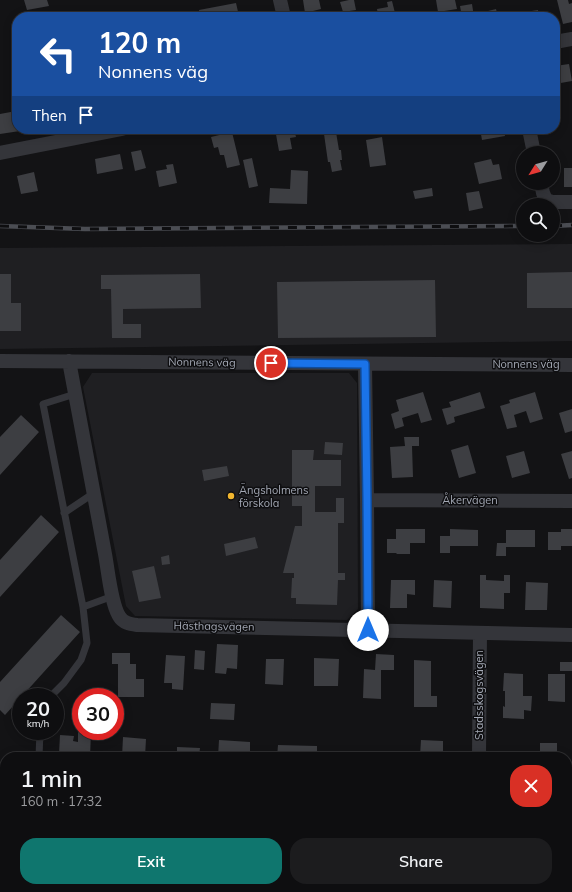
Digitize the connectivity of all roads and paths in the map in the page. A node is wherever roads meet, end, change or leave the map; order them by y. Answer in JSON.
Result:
{"nodes":[{"id":1,"x":280,"y":0,"type":"edge"},
{"id":2,"x":283,"y":12,"type":"edge"},
{"id":3,"x":572,"y":38,"type":"edge"},
{"id":4,"x":560,"y":41,"type":"edge"},
{"id":5,"x":97,"y":134,"type":"edge"},
{"id":6,"x":530,"y":134,"type":"edge"},
{"id":7,"x":533,"y":146,"type":"edge"},
{"id":8,"x":0,"y":153,"type":"edge"},
{"id":9,"x":542,"y":190,"type":"edge"},
{"id":10,"x":572,"y":202,"type":"edge"},
{"id":11,"x":0,"y":361,"type":"edge"},
{"id":12,"x":68,"y":361,"type":"junction"},
{"id":13,"x":365,"y":364,"type":"junction"},
{"id":14,"x":572,"y":365,"type":"edge"},
{"id":15,"x":75,"y":394,"type":"junction"},
{"id":16,"x":94,"y":493,"type":"junction"},
{"id":17,"x":367,"y":500,"type":"junction"},
{"id":18,"x":572,"y":501,"type":"edge"},
{"id":19,"x":64,"y":513,"type":"junction"},
{"id":20,"x":112,"y":596,"type":"junction"},
{"id":21,"x":83,"y":607,"type":"junction"},
{"id":22,"x":368,"y":630,"type":"junction"},
{"id":23,"x":480,"y":633,"type":"junction"},
{"id":24,"x":572,"y":635,"type":"edge"},
{"id":25,"x":58,"y":688,"type":"edge"},
{"id":26,"x":40,"y":740,"type":"edge"},
{"id":27,"x":39,"y":752,"type":"edge"},
{"id":28,"x":479,"y":752,"type":"edge"}],
"edges":[{"from":1,"to":2,"type":"street"},
{"from":3,"to":4,"type":"street"},
{"from":5,"to":8,"type":"street"},
{"from":6,"to":7,"type":"street"},
{"from":9,"to":10,"type":"street"},
{"from":11,"to":12,"type":"street","name":"Nonnens väg"},
{"from":12,"to":13,"type":"street","name":"Nonnens väg"},
{"from":12,"to":15,"type":"street","name":"Hästhagsvägen"},
{"from":13,"to":14,"type":"street","name":"Nonnens väg"},
{"from":13,"to":17,"type":"street"},
{"from":15,"to":16,"type":"street","name":"Hästhagsvägen"},
{"from":15,"to":19,"type":"lane"},
{"from":16,"to":19,"type":"lane"},
{"from":16,"to":20,"type":"street","name":"Hästhagsvägen"},
{"from":17,"to":18,"type":"street","name":"Åkervägen"},
{"from":17,"to":22,"type":"street"},
{"from":19,"to":21,"type":"lane"},
{"from":20,"to":21,"type":"lane"},
{"from":20,"to":22,"type":"street","name":"Hästhagsvägen"},
{"from":21,"to":25,"type":"lane"},
{"from":22,"to":23,"type":"street","name":"Hästhagsvägen"},
{"from":23,"to":24,"type":"street","name":"Hästhagsvägen"},
{"from":23,"to":28,"type":"street","name":"Stadsskogsvägen"},
{"from":26,"to":27,"type":"lane"}]}
